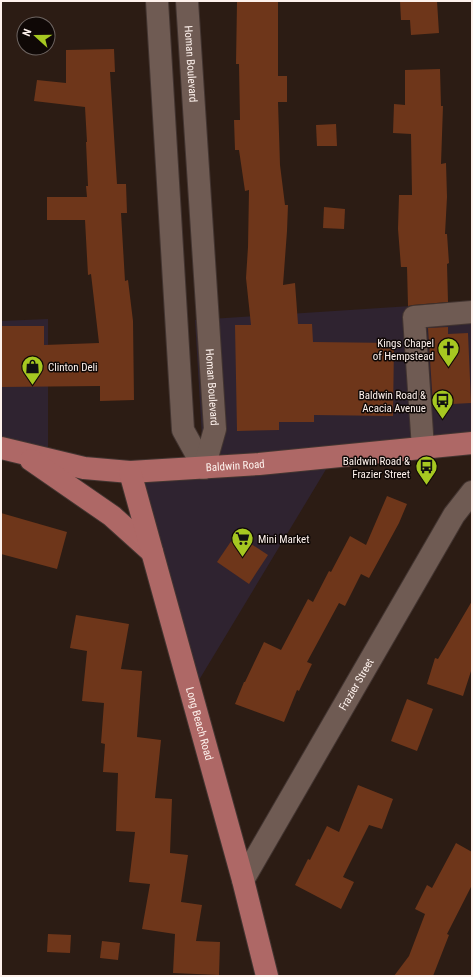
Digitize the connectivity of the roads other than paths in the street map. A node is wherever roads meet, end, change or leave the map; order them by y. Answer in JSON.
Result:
{"nodes":[{"id":1,"x":157,"y":1,"type":"edge"},
{"id":2,"x":187,"y":1,"type":"edge"},
{"id":3,"x":198,"y":164,"type":"junction"},
{"id":4,"x":167,"y":166,"type":"junction"},
{"id":5,"x":472,"y":312,"type":"edge"},
{"id":6,"x":472,"y":443,"type":"edge"},
{"id":7,"x":1,"y":448,"type":"edge"},
{"id":8,"x":423,"y":448,"type":"junction"},
{"id":9,"x":22,"y":453,"type":"junction"},
{"id":10,"x":204,"y":468,"type":"junction"},
{"id":11,"x":130,"y":472,"type":"junction"},
{"id":12,"x":472,"y":492,"type":"edge"},
{"id":13,"x":152,"y":552,"type":"junction"},
{"id":14,"x":243,"y":880,"type":"junction"},
{"id":15,"x":267,"y":976,"type":"edge"}],
"edges":[{"from":1,"to":4,"type":"street"},
{"from":2,"to":3,"type":"street","name":"Homan Boulevard"},
{"from":3,"to":4,"type":"street"},
{"from":3,"to":10,"type":"street","name":"Homan Boulevard"},
{"from":4,"to":10,"type":"street"},
{"from":5,"to":8,"type":"street"},
{"from":6,"to":8,"type":"main road","name":"Baldwin Road"},
{"from":7,"to":9,"type":"main road","name":"Baldwin Road"},
{"from":8,"to":10,"type":"main road","name":"Baldwin Road"},
{"from":9,"to":11,"type":"main road","name":"Baldwin Road"},
{"from":9,"to":13,"type":"main road"},
{"from":10,"to":11,"type":"main road","name":"Baldwin Road"},
{"from":11,"to":13,"type":"main road","name":"Long Beach Road"},
{"from":12,"to":14,"type":"street","name":"Frazier Street"},
{"from":13,"to":14,"type":"main road","name":"Long Beach Road"},
{"from":14,"to":15,"type":"main road","name":"Long Beach Road"}]}
